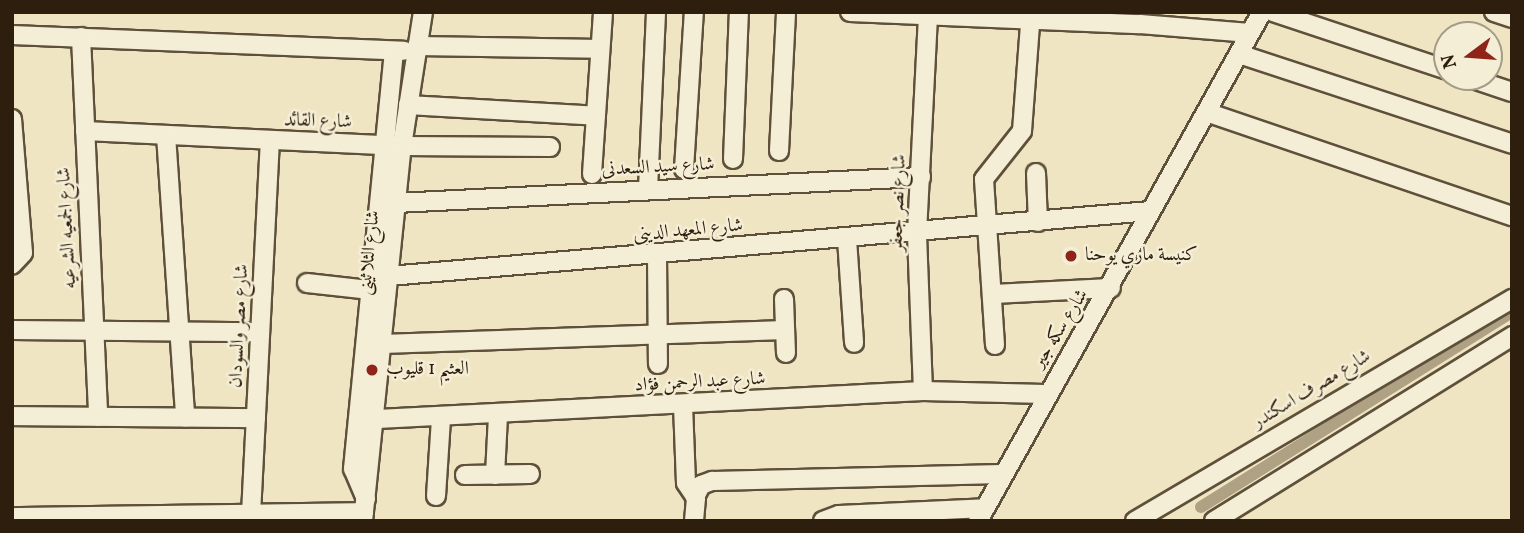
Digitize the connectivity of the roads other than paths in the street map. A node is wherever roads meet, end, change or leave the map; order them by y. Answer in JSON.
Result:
{"nodes":[{"id":1,"x":423,"y":12,"type":"edge"},
{"id":2,"x":603,"y":12,"type":"edge"},
{"id":3,"x":656,"y":12,"type":"edge"},
{"id":4,"x":694,"y":12,"type":"edge"},
{"id":5,"x":738,"y":12,"type":"edge"},
{"id":6,"x":786,"y":12,"type":"edge"},
{"id":7,"x":850,"y":12,"type":"edge"},
{"id":8,"x":1262,"y":12,"type":"edge"},
{"id":9,"x":1273,"y":12,"type":"edge"},
{"id":10,"x":1494,"y":12,"type":"edge"},
{"id":11,"x":970,"y":15,"type":"edge"},
{"id":12,"x":928,"y":16,"type":"junction"},
{"id":13,"x":1031,"y":17,"type":"edge"},
{"id":14,"x":1141,"y":18,"type":"edge"},
{"id":15,"x":1512,"y":18,"type":"edge"},
{"id":16,"x":1250,"y":33,"type":"junction"},
{"id":17,"x":12,"y":35,"type":"edge"},
{"id":18,"x":81,"y":37,"type":"junction"},
{"id":19,"x":417,"y":49,"type":"junction"},
{"id":20,"x":600,"y":49,"type":"junction"},
{"id":21,"x":394,"y":51,"type":"junction"},
{"id":22,"x":1239,"y":54,"type":"junction"},
{"id":23,"x":1433,"y":65,"type":"edge"},
{"id":24,"x":408,"y":106,"type":"junction"},
{"id":25,"x":1209,"y":113,"type":"junction"},
{"id":26,"x":596,"y":116,"type":"junction"},
{"id":27,"x":12,"y":119,"type":"edge"},
{"id":28,"x":85,"y":131,"type":"junction"},
{"id":29,"x":166,"y":135,"type":"junction"},
{"id":30,"x":271,"y":141,"type":"junction"},
{"id":31,"x":1512,"y":144,"type":"edge"},
{"id":32,"x":393,"y":145,"type":"junction"},
{"id":33,"x":550,"y":147,"type":"dead end"},
{"id":34,"x":779,"y":151,"type":"dead end"},
{"id":35,"x":733,"y":159,"type":"dead end"},
{"id":36,"x":684,"y":169,"type":"dead end"},
{"id":37,"x":1036,"y":173,"type":"dead end"},
{"id":38,"x":592,"y":174,"type":"dead end"},
{"id":39,"x":921,"y":177,"type":"junction"},
{"id":40,"x":648,"y":189,"type":"junction"},
{"id":41,"x":15,"y":190,"type":"edge"},
{"id":42,"x":396,"y":203,"type":"junction"},
{"id":43,"x":1150,"y":211,"type":"junction"},
{"id":44,"x":1512,"y":216,"type":"edge"},
{"id":45,"x":1038,"y":222,"type":"junction"},
{"id":46,"x":990,"y":227,"type":"junction"},
{"id":47,"x":917,"y":233,"type":"junction"},
{"id":48,"x":847,"y":239,"type":"junction"},
{"id":49,"x":657,"y":255,"type":"junction"},
{"id":50,"x":15,"y":264,"type":"edge"},
{"id":51,"x":388,"y":276,"type":"junction"},
{"id":52,"x":307,"y":283,"type":"dead end"},
{"id":53,"x":1111,"y":288,"type":"junction"},
{"id":54,"x":369,"y":290,"type":"junction"},
{"id":55,"x":993,"y":294,"type":"junction"},
{"id":56,"x":784,"y":299,"type":"dead end"},
{"id":57,"x":1512,"y":299,"type":"edge"},
{"id":58,"x":12,"y":330,"type":"edge"},
{"id":59,"x":785,"y":330,"type":"junction"},
{"id":60,"x":94,"y":331,"type":"junction"},
{"id":61,"x":179,"y":331,"type":"junction"},
{"id":62,"x":658,"y":331,"type":"junction"},
{"id":63,"x":260,"y":332,"type":"junction"},
{"id":64,"x":1512,"y":335,"type":"edge"},
{"id":65,"x":854,"y":343,"type":"dead end"},
{"id":66,"x":382,"y":344,"type":"junction"},
{"id":67,"x":995,"y":345,"type":"dead end"},
{"id":68,"x":786,"y":353,"type":"dead end"},
{"id":69,"x":658,"y":364,"type":"dead end"},
{"id":70,"x":923,"y":391,"type":"junction"},
{"id":71,"x":1045,"y":394,"type":"junction"},
{"id":72,"x":683,"y":405,"type":"junction"},
{"id":73,"x":12,"y":416,"type":"edge"},
{"id":74,"x":498,"y":416,"type":"junction"},
{"id":75,"x":98,"y":417,"type":"junction"},
{"id":76,"x":185,"y":418,"type":"junction"},
{"id":77,"x":256,"y":418,"type":"junction"},
{"id":78,"x":440,"y":419,"type":"junction"},
{"id":79,"x":366,"y":420,"type":"junction"},
{"id":80,"x":530,"y":474,"type":"dead end"},
{"id":81,"x":1003,"y":474,"type":"junction"},
{"id":82,"x":466,"y":475,"type":"dead end"},
{"id":83,"x":495,"y":475,"type":"junction"},
{"id":84,"x":436,"y":496,"type":"dead end"},
{"id":85,"x":695,"y":497,"type":"junction"},
{"id":86,"x":365,"y":511,"type":"edge"},
{"id":87,"x":251,"y":514,"type":"junction"},
{"id":88,"x":982,"y":515,"type":"edge"},
{"id":89,"x":12,"y":517,"type":"edge"},
{"id":90,"x":824,"y":520,"type":"edge"},
{"id":91,"x":694,"y":521,"type":"edge"},
{"id":92,"x":1135,"y":521,"type":"edge"},
{"id":93,"x":1214,"y":521,"type":"edge"}],
"edges":[{"from":1,"to":19,"type":"street","name":"شارع الثلاثينى"},
{"from":2,"to":20,"type":"street"},
{"from":3,"to":40,"type":"street"},
{"from":4,"to":36,"type":"street"},
{"from":5,"to":35,"type":"street"},
{"from":6,"to":34,"type":"street"},
{"from":7,"to":12,"type":"street"},
{"from":8,"to":16,"type":"street","name":"شارع سكه جير"},
{"from":9,"to":23,"type":"street"},
{"from":10,"to":15,"type":"street"},
{"from":11,"to":12,"type":"street"},
{"from":11,"to":13,"type":"street"},
{"from":12,"to":39,"type":"street","name":"شارع نصر جعفر"},
{"from":13,"to":14,"type":"street"},
{"from":13,"to":46,"type":"street"},
{"from":14,"to":16,"type":"street"},
{"from":16,"to":22,"type":"street","name":"شارع سكه جير"},
{"from":17,"to":18,"type":"street"},
{"from":18,"to":21,"type":"street"},
{"from":18,"to":28,"type":"street","name":"شارع الجمعيه الشرعيه"},
{"from":19,"to":20,"type":"street"},
{"from":19,"to":21,"type":"street"},
{"from":19,"to":24,"type":"street","name":"شارع الثلاثينى"},
{"from":20,"to":26,"type":"street"},
{"from":21,"to":32,"type":"street","name":"شارع الثلاثينى"},
{"from":22,"to":25,"type":"street","name":"شارع سكه جير"},
{"from":22,"to":31,"type":"street"},
{"from":24,"to":26,"type":"street"},
{"from":24,"to":32,"type":"street","name":"شارع الثلاثينى"},
{"from":25,"to":43,"type":"street","name":"شارع سكه جير"},
{"from":25,"to":44,"type":"street"},
{"from":26,"to":38,"type":"street"},
{"from":27,"to":41,"type":"street"},
{"from":28,"to":29,"type":"street","name":"شارع القائد"},
{"from":28,"to":60,"type":"street","name":"شارع الجمعيه الشرعيه"},
{"from":29,"to":30,"type":"street","name":"شارع القائد"},
{"from":29,"to":61,"type":"street"},
{"from":30,"to":32,"type":"street","name":"شارع القائد"},
{"from":30,"to":63,"type":"street","name":"شارع مصر والسودان"},
{"from":32,"to":33,"type":"street","name":"شارع القائد"},
{"from":32,"to":42,"type":"street","name":"شارع الثلاثينى"},
{"from":32,"to":54,"type":"street","name":"شارع الثلاثينى"},
{"from":37,"to":45,"type":"street"},
{"from":39,"to":40,"type":"street","name":"شارع سيد السعدنى"},
{"from":39,"to":47,"type":"street","name":"شارع نصر جعفر"},
{"from":40,"to":42,"type":"street","name":"شارع سيد السعدنى"},
{"from":41,"to":50,"type":"street"},
{"from":42,"to":51,"type":"street","name":"شارع الثلاثينى"},
{"from":43,"to":45,"type":"street","name":"شارع المعهد الدينى"},
{"from":43,"to":53,"type":"street","name":"شارع سكه جير"},
{"from":45,"to":46,"type":"street","name":"شارع المعهد الدينى"},
{"from":46,"to":47,"type":"street","name":"شارع المعهد الدينى"},
{"from":46,"to":55,"type":"street"},
{"from":47,"to":48,"type":"street","name":"شارع المعهد الدينى"},
{"from":47,"to":70,"type":"street","name":"شارع نصر جعفر"},
{"from":48,"to":49,"type":"street","name":"شارع المعهد الدينى"},
{"from":48,"to":65,"type":"street"},
{"from":49,"to":51,"type":"street","name":"شارع المعهد الدينى"},
{"from":49,"to":62,"type":"street"},
{"from":51,"to":66,"type":"street","name":"شارع الثلاثينى"},
{"from":52,"to":54,"type":"street"},
{"from":53,"to":55,"type":"street"},
{"from":53,"to":71,"type":"street","name":"شارع سكه جير"},
{"from":54,"to":79,"type":"street","name":"شارع الثلاثينى"},
{"from":55,"to":67,"type":"street"},
{"from":56,"to":59,"type":"street"},
{"from":57,"to":92,"type":"street","name":"شارع مصرف اسكندر"},
{"from":58,"to":60,"type":"street"},
{"from":59,"to":62,"type":"street"},
{"from":59,"to":68,"type":"street"},
{"from":60,"to":61,"type":"street"},
{"from":60,"to":75,"type":"street","name":"شارع الجمعيه الشرعيه"},
{"from":61,"to":63,"type":"street"},
{"from":61,"to":76,"type":"street"},
{"from":62,"to":66,"type":"street"},
{"from":62,"to":69,"type":"street"},
{"from":63,"to":77,"type":"street","name":"شارع مصر والسودان"},
{"from":64,"to":93,"type":"street"},
{"from":66,"to":79,"type":"street","name":"شارع الثلاثينى"},
{"from":70,"to":71,"type":"street","name":"شارع عبد الرحمن فؤاد"},
{"from":70,"to":72,"type":"street","name":"شارع عبد الرحمن فؤاد"},
{"from":71,"to":81,"type":"street","name":"شارع سكه جير"},
{"from":72,"to":74,"type":"street","name":"شارع عبد الرحمن فؤاد"},
{"from":72,"to":85,"type":"street"},
{"from":73,"to":75,"type":"street"},
{"from":74,"to":78,"type":"street","name":"شارع عبد الرحمن فؤاد"},
{"from":74,"to":83,"type":"street"},
{"from":75,"to":76,"type":"street"},
{"from":76,"to":77,"type":"street"},
{"from":77,"to":87,"type":"street","name":"شارع مصر والسودان"},
{"from":78,"to":79,"type":"street","name":"شارع عبد الرحمن فؤاد"},
{"from":78,"to":84,"type":"street"},
{"from":79,"to":86,"type":"street","name":"شارع الثلاثينى"},
{"from":80,"to":83,"type":"street"},
{"from":81,"to":85,"type":"street"},
{"from":81,"to":88,"type":"street","name":"شارع سكه جير"},
{"from":82,"to":83,"type":"street"},
{"from":85,"to":91,"type":"street"},
{"from":86,"to":87,"type":"street"},
{"from":87,"to":89,"type":"street"},
{"from":88,"to":90,"type":"street"}]}
